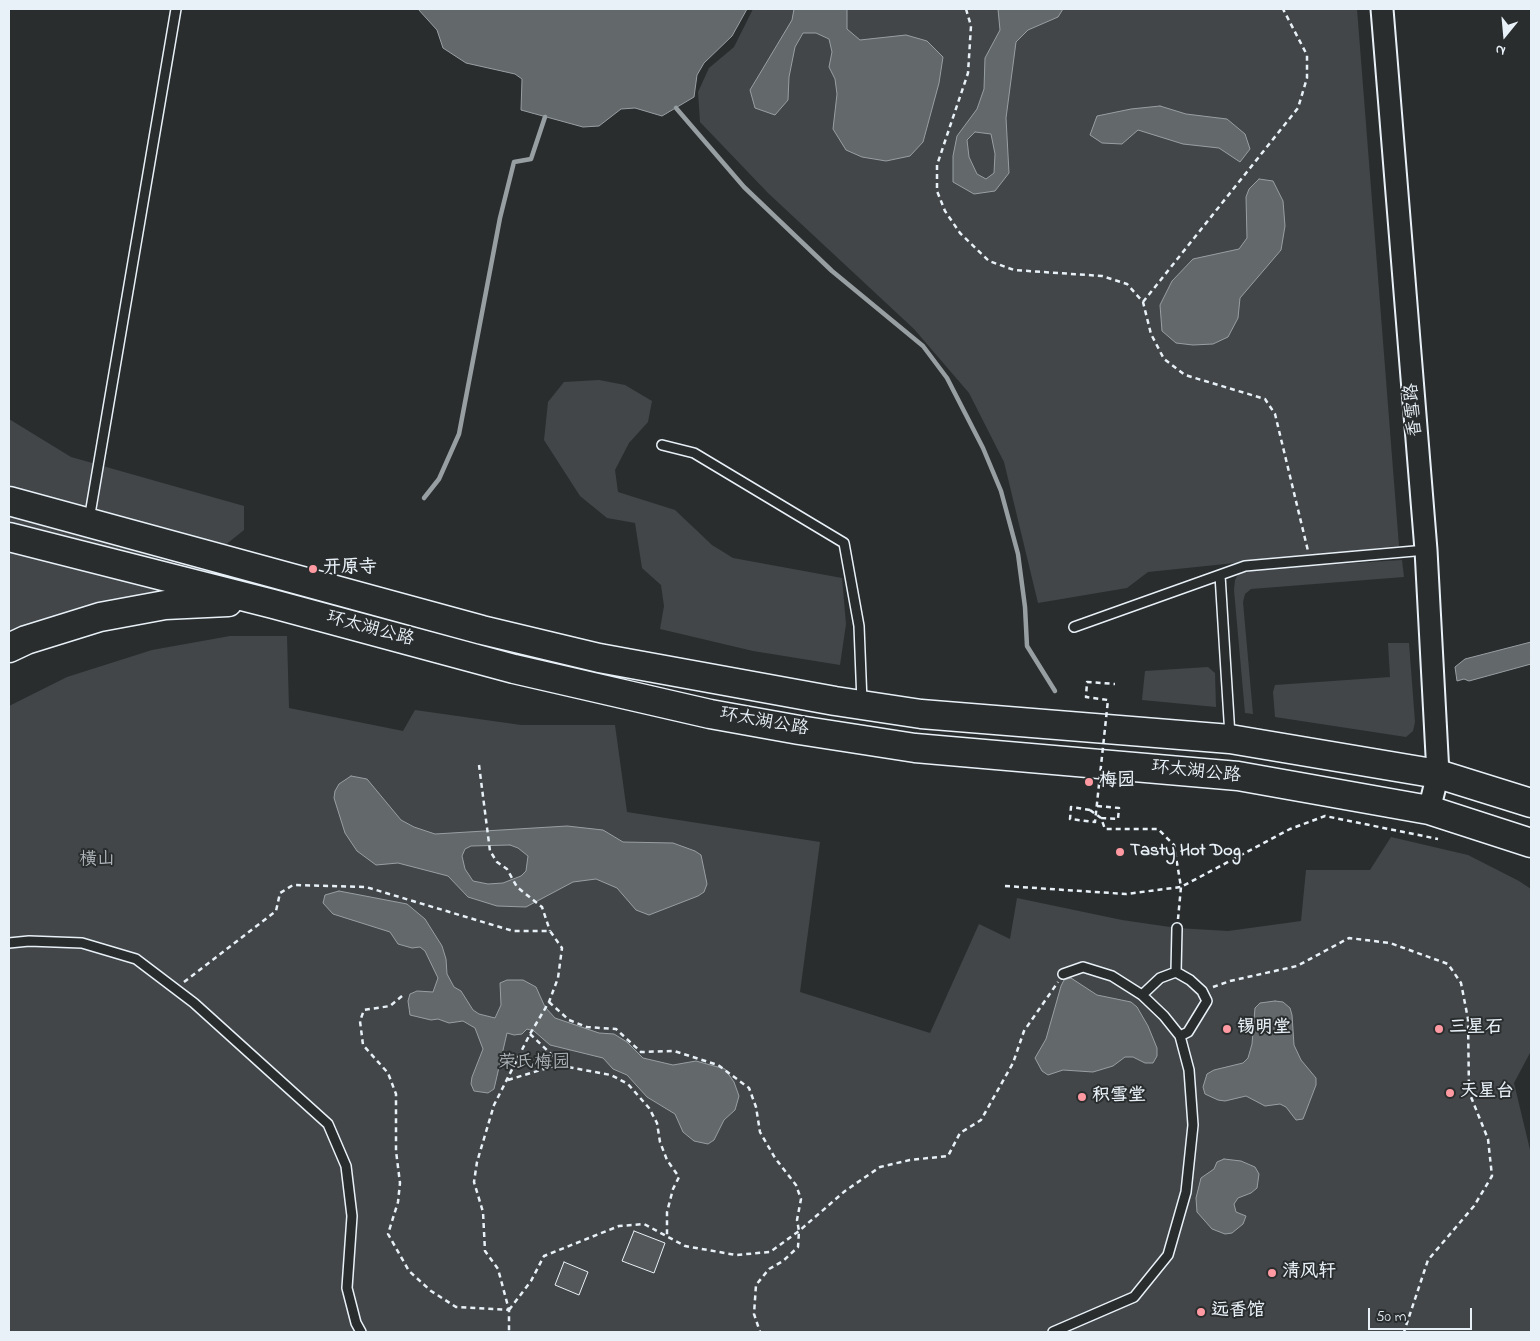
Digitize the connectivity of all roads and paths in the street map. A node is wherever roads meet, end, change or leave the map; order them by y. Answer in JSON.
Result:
{"nodes":[{"id":1,"x":176,"y":9,"type":"edge"},
{"id":2,"x":966,"y":9,"type":"edge"},
{"id":3,"x":1283,"y":9,"type":"edge"},
{"id":4,"x":1382,"y":9,"type":"edge"},
{"id":5,"x":1143,"y":302,"type":"junction"},
{"id":6,"x":662,"y":445,"type":"dead end"},
{"id":7,"x":9,"y":500,"type":"edge"},
{"id":8,"x":88,"y":522,"type":"junction"},
{"id":9,"x":9,"y":537,"type":"edge"},
{"id":10,"x":1426,"y":550,"type":"junction"},
{"id":11,"x":1310,"y":560,"type":"junction"},
{"id":12,"x":1220,"y":575,"type":"junction"},
{"id":13,"x":273,"y":604,"type":"junction"},
{"id":14,"x":1074,"y":627,"type":"dead end"},
{"id":15,"x":9,"y":648,"type":"edge"},
{"id":16,"x":1115,"y":684,"type":"dead end"},
{"id":17,"x":862,"y":705,"type":"junction"},
{"id":18,"x":1230,"y":739,"type":"junction"},
{"id":19,"x":479,"y":765,"type":"dead end"},
{"id":20,"x":1438,"y":774,"type":"junction"},
{"id":21,"x":1531,"y":803,"type":"edge"},
{"id":22,"x":1097,"y":806,"type":"junction"},
{"id":23,"x":1428,"y":810,"type":"junction"},
{"id":24,"x":1101,"y":818,"type":"junction"},
{"id":25,"x":1438,"y":839,"type":"dead end"},
{"id":26,"x":1531,"y":843,"type":"edge"},
{"id":27,"x":1006,"y":886,"type":"dead end"},
{"id":28,"x":1181,"y":887,"type":"junction"},
{"id":29,"x":1177,"y":928,"type":"joint"},
{"id":30,"x":550,"y":931,"type":"junction"},
{"id":31,"x":9,"y":943,"type":"edge"},
{"id":32,"x":1176,"y":972,"type":"junction"},
{"id":33,"x":1063,"y":974,"type":"joint"},
{"id":34,"x":175,"y":989,"type":"junction"},
{"id":35,"x":1202,"y":991,"type":"junction"},
{"id":36,"x":1142,"y":995,"type":"junction"},
{"id":37,"x":402,"y":996,"type":"dead end"},
{"id":38,"x":549,"y":1002,"type":"junction"},
{"id":39,"x":530,"y":1034,"type":"junction"},
{"id":40,"x":1180,"y":1036,"type":"junction"},
{"id":41,"x":557,"y":1065,"type":"junction"},
{"id":42,"x":508,"y":1080,"type":"junction"},
{"id":43,"x":800,"y":1231,"type":"junction"},
{"id":44,"x":667,"y":1237,"type":"junction"},
{"id":45,"x":509,"y":1310,"type":"junction"},
{"id":46,"x":361,"y":1332,"type":"edge"},
{"id":47,"x":509,"y":1332,"type":"edge"},
{"id":48,"x":760,"y":1332,"type":"edge"},
{"id":49,"x":1053,"y":1332,"type":"edge"},
{"id":50,"x":1404,"y":1332,"type":"edge"}],
"edges":[{"from":1,"to":8,"type":"lane"},
{"from":2,"to":5,"type":"path"},
{"from":3,"to":5,"type":"path"},
{"from":4,"to":10,"type":"street","name":"香雪路"},
{"from":5,"to":11,"type":"path"},
{"from":6,"to":17,"type":"lane"},
{"from":7,"to":8,"type":"highway","name":"环太湖公路"},
{"from":8,"to":17,"type":"highway","name":"环太湖公路"},
{"from":9,"to":13,"type":"highway","name":"环太湖公路"},
{"from":10,"to":11,"type":"lane"},
{"from":10,"to":20,"type":"street","name":"香雪路"},
{"from":11,"to":12,"type":"lane"},
{"from":12,"to":14,"type":"lane"},
{"from":12,"to":18,"type":"lane"},
{"from":13,"to":15,"type":"highway"},
{"from":13,"to":23,"type":"highway","name":"环太湖公路"},
{"from":16,"to":22,"type":"path","bridge":true},
{"from":17,"to":18,"type":"highway","name":"环太湖公路"},
{"from":18,"to":20,"type":"highway","name":"环太湖公路"},
{"from":19,"to":30,"type":"path"},
{"from":20,"to":21,"type":"highway","name":"环太湖公路"},
{"from":20,"to":23,"type":"street","name":"香雪路"},
{"from":22,"to":24,"type":"path"},
{"from":22,"to":24,"type":"path","bridge":true},
{"from":23,"to":26,"type":"highway","name":"环太湖公路"},
{"from":24,"to":28,"type":"path"},
{"from":25,"to":28,"type":"path"},
{"from":27,"to":28,"type":"path"},
{"from":28,"to":29,"type":"path"},
{"from":29,"to":32,"type":"lane"},
{"from":30,"to":34,"type":"path"},
{"from":30,"to":38,"type":"path"},
{"from":31,"to":34,"type":"lane"},
{"from":32,"to":35,"type":"lane"},
{"from":32,"to":36,"type":"lane"},
{"from":33,"to":36,"type":"lane"},
{"from":33,"to":43,"type":"path"},
{"from":34,"to":46,"type":"lane"},
{"from":35,"to":40,"type":"lane"},
{"from":35,"to":50,"type":"path"},
{"from":36,"to":40,"type":"lane"},
{"from":37,"to":45,"type":"path"},
{"from":38,"to":39,"type":"path"},
{"from":38,"to":43,"type":"path"},
{"from":39,"to":41,"type":"path"},
{"from":39,"to":42,"type":"path"},
{"from":40,"to":49,"type":"lane"},
{"from":41,"to":42,"type":"path"},
{"from":41,"to":44,"type":"path"},
{"from":42,"to":45,"type":"path"},
{"from":43,"to":44,"type":"path"},
{"from":43,"to":48,"type":"path"},
{"from":44,"to":45,"type":"path"},
{"from":45,"to":47,"type":"path"}]}
